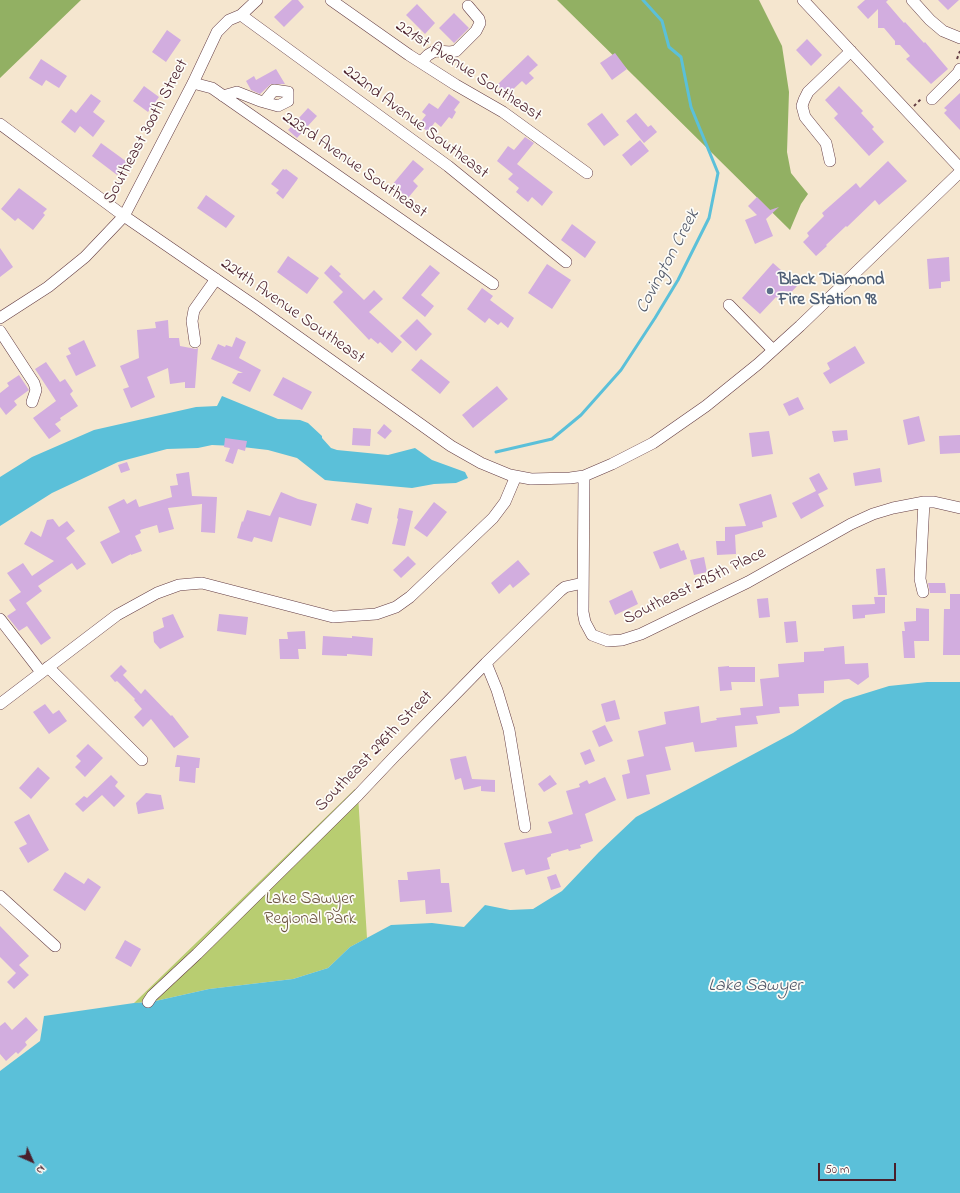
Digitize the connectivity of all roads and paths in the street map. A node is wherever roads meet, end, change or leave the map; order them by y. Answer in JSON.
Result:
{"nodes":[{"id":1,"x":257,"y":0,"type":"edge"},
{"id":2,"x":331,"y":0,"type":"edge"},
{"id":3,"x":803,"y":0,"type":"edge"},
{"id":4,"x":912,"y":0,"type":"edge"},
{"id":5,"x":468,"y":6,"type":"dead end"},
{"id":6,"x":241,"y":15,"type":"junction"},
{"id":7,"x":960,"y":38,"type":"edge"},
{"id":8,"x":851,"y":51,"type":"junction"},
{"id":9,"x":421,"y":62,"type":"junction"},
{"id":10,"x":960,"y":69,"type":"edge"},
{"id":11,"x":193,"y":83,"type":"junction"},
{"id":12,"x":223,"y":96,"type":"junction"},
{"id":13,"x":932,"y":99,"type":"dead end"},
{"id":14,"x":264,"y":102,"type":"dead end"},
{"id":15,"x":0,"y":124,"type":"edge"},
{"id":16,"x":830,"y":161,"type":"dead end"},
{"id":17,"x":960,"y":168,"type":"edge"},
{"id":18,"x":960,"y":172,"type":"edge"},
{"id":19,"x":587,"y":173,"type":"dead end"},
{"id":20,"x":124,"y":216,"type":"junction"},
{"id":21,"x":566,"y":262,"type":"dead end"},
{"id":22,"x":216,"y":279,"type":"junction"},
{"id":23,"x":493,"y":284,"type":"dead end"},
{"id":24,"x":729,"y":305,"type":"dead end"},
{"id":25,"x":0,"y":318,"type":"edge"},
{"id":26,"x":0,"y":331,"type":"edge"},
{"id":27,"x":195,"y":342,"type":"dead end"},
{"id":28,"x":773,"y":350,"type":"junction"},
{"id":29,"x":32,"y":402,"type":"dead end"},
{"id":30,"x":516,"y":476,"type":"junction"},
{"id":31,"x":584,"y":476,"type":"junction"},
{"id":32,"x":924,"y":502,"type":"junction"},
{"id":33,"x":960,"y":508,"type":"edge"},
{"id":34,"x":583,"y":583,"type":"junction"},
{"id":35,"x":922,"y":592,"type":"dead end"},
{"id":36,"x":0,"y":619,"type":"edge"},
{"id":37,"x":486,"y":663,"type":"junction"},
{"id":38,"x":44,"y":670,"type":"junction"},
{"id":39,"x":0,"y":704,"type":"edge"},
{"id":40,"x":142,"y":760,"type":"dead end"},
{"id":41,"x":525,"y":827,"type":"dead end"},
{"id":42,"x":0,"y":896,"type":"edge"},
{"id":43,"x":55,"y":946,"type":"dead end"},
{"id":44,"x":148,"y":1002,"type":"dead end"}],
"edges":[{"from":1,"to":6,"type":"street","name":"Southeast 300th Street"},
{"from":2,"to":9,"type":"street","name":"221st Avenue Southeast"},
{"from":3,"to":8,"type":"street"},
{"from":4,"to":7,"type":"street"},
{"from":5,"to":9,"type":"street"},
{"from":6,"to":11,"type":"street","name":"Southeast 300th Street"},
{"from":6,"to":21,"type":"street","name":"222nd Avenue Southeast"},
{"from":8,"to":16,"type":"street"},
{"from":8,"to":17,"type":"street"},
{"from":9,"to":19,"type":"street","name":"221st Avenue Southeast"},
{"from":10,"to":13,"type":"street"},
{"from":11,"to":12,"type":"street","name":"223rd Avenue Southeast"},
{"from":11,"to":20,"type":"street","name":"Southeast 300th Street"},
{"from":12,"to":14,"type":"street"},
{"from":12,"to":23,"type":"street","name":"223rd Avenue Southeast"},
{"from":15,"to":20,"type":"street","name":"224th Avenue Southeast"},
{"from":18,"to":28,"type":"street"},
{"from":20,"to":22,"type":"street","name":"224th Avenue Southeast"},
{"from":20,"to":25,"type":"street","name":"Southeast 300th Street"},
{"from":22,"to":27,"type":"street"},
{"from":22,"to":30,"type":"street","name":"224th Avenue Southeast"},
{"from":24,"to":28,"type":"street"},
{"from":26,"to":29,"type":"street"},
{"from":28,"to":31,"type":"street"},
{"from":30,"to":31,"type":"street","name":"224th Avenue Southeast"},
{"from":30,"to":38,"type":"street"},
{"from":31,"to":34,"type":"street","name":"Southeast 295th Place"},
{"from":32,"to":33,"type":"street","name":"Southeast 295th Place"},
{"from":32,"to":34,"type":"street","name":"Southeast 295th Place"},
{"from":32,"to":35,"type":"street"},
{"from":34,"to":37,"type":"street","name":"Southeast 296th Street"},
{"from":36,"to":38,"type":"street"},
{"from":37,"to":41,"type":"street"},
{"from":37,"to":44,"type":"street","name":"Southeast 296th Street"},
{"from":38,"to":39,"type":"street"},
{"from":38,"to":40,"type":"street"},
{"from":42,"to":43,"type":"street"}]}
